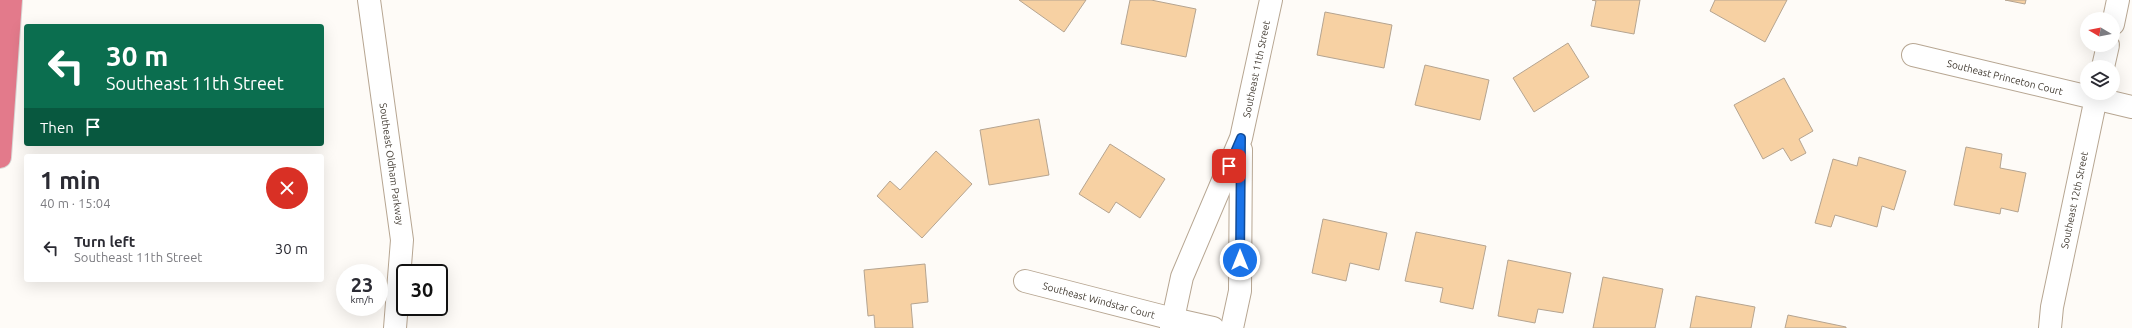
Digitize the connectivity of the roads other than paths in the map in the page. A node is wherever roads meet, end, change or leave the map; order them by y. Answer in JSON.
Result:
{"nodes":[{"id":1,"x":11,"y":0,"type":"edge"},
{"id":2,"x":369,"y":0,"type":"edge"},
{"id":3,"x":1271,"y":0,"type":"edge"},
{"id":4,"x":2118,"y":0,"type":"edge"},
{"id":5,"x":2116,"y":12,"type":"edge"},
{"id":6,"x":1913,"y":55,"type":"dead end"},
{"id":7,"x":2080,"y":92,"type":"edge"},
{"id":8,"x":2096,"y":100,"type":"edge"},
{"id":9,"x":2110,"y":100,"type":"edge"},
{"id":10,"x":2132,"y":107,"type":"edge"},
{"id":11,"x":1241,"y":138,"type":"junction"},
{"id":12,"x":0,"y":157,"type":"edge"},
{"id":13,"x":1025,"y":281,"type":"dead end"},
{"id":14,"x":2052,"y":306,"type":"junction"},
{"id":15,"x":1172,"y":324,"type":"edge"},
{"id":16,"x":396,"y":328,"type":"edge"},
{"id":17,"x":1214,"y":328,"type":"edge"},
{"id":18,"x":1232,"y":328,"type":"edge"},
{"id":19,"x":2043,"y":328,"type":"edge"},
{"id":20,"x":2050,"y":328,"type":"edge"}],
"edges":[{"from":1,"to":12,"type":"highway"},
{"from":2,"to":16,"type":"street","name":"Southeast Oldham Parkway"},
{"from":3,"to":11,"type":"street","name":"Southeast 11th Street"},
{"from":4,"to":5,"type":"street"},
{"from":6,"to":7,"type":"street","name":"Southeast Princeton Court"},
{"from":8,"to":14,"type":"street","name":"Southeast 12th Street"},
{"from":9,"to":10,"type":"street","name":"Southeast Princeton Court"},
{"from":11,"to":15,"type":"street","name":"Southeast 11th Street"},
{"from":11,"to":18,"type":"street","name":"Southeast 11th Street"},
{"from":13,"to":15,"type":"street","name":"Southeast Windstar Court"},
{"from":14,"to":19,"type":"street","name":"Southeast 12th Street"},
{"from":14,"to":20,"type":"street","name":"Southeast 12th Street"},
{"from":15,"to":17,"type":"street","name":"Southeast Windstar Court"}]}
